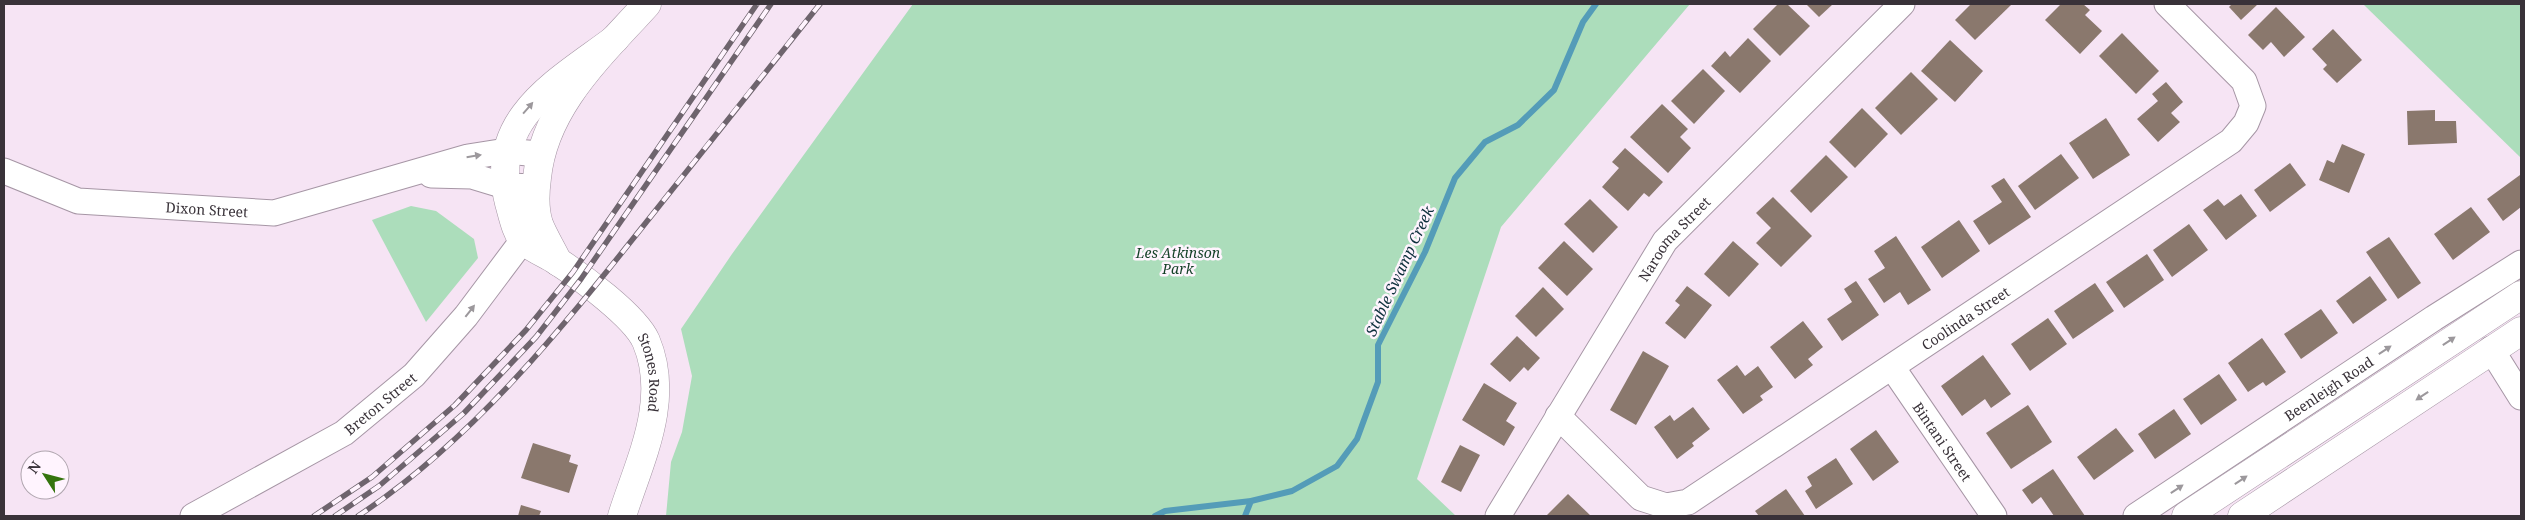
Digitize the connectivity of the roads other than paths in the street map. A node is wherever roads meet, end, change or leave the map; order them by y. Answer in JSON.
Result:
{"nodes":[{"id":1,"x":647,"y":4,"type":"edge"},
{"id":2,"x":1902,"y":4,"type":"edge"},
{"id":3,"x":2167,"y":4,"type":"edge"},
{"id":4,"x":615,"y":39,"type":"junction"},
{"id":5,"x":506,"y":151,"type":"junction"},
{"id":6,"x":539,"y":154,"type":"junction"},
{"id":7,"x":4,"y":171,"type":"edge"},
{"id":8,"x":411,"y":175,"type":"junction"},
{"id":9,"x":505,"y":186,"type":"junction"},
{"id":10,"x":536,"y":187,"type":"junction"},
{"id":11,"x":523,"y":240,"type":"junction"},
{"id":12,"x":558,"y":262,"type":"junction"},
{"id":13,"x":2521,"y":263,"type":"edge"},
{"id":14,"x":2521,"y":295,"type":"edge"},
{"id":15,"x":2521,"y":331,"type":"edge"},
{"id":16,"x":2491,"y":349,"type":"junction"},
{"id":17,"x":1892,"y":367,"type":"junction"},
{"id":18,"x":2521,"y":397,"type":"edge"},
{"id":19,"x":1558,"y":416,"type":"junction"},
{"id":20,"x":193,"y":516,"type":"edge"},
{"id":21,"x":622,"y":516,"type":"edge"},
{"id":22,"x":1498,"y":516,"type":"edge"},
{"id":23,"x":1994,"y":516,"type":"edge"},
{"id":24,"x":2136,"y":516,"type":"edge"},
{"id":25,"x":2186,"y":516,"type":"edge"},
{"id":26,"x":2242,"y":516,"type":"edge"}],
"edges":[{"from":1,"to":4,"type":"street"},
{"from":2,"to":19,"type":"street","name":"Narooma Street"},
{"from":3,"to":17,"type":"street","name":"Coolinda Street"},
{"from":5,"to":4,"type":"street","one_way":true},
{"from":4,"to":6,"type":"street"},
{"from":5,"to":6,"type":"street","name":"Dixon Street"},
{"from":8,"to":5,"type":"street","name":"Dixon Street","one_way":true},
{"from":5,"to":9,"type":"street"},
{"from":6,"to":10,"type":"street"},
{"from":7,"to":8,"type":"street","name":"Dixon Street"},
{"from":8,"to":9,"type":"street","name":"Dixon Street"},
{"from":9,"to":10,"type":"street","name":"Dixon Street"},
{"from":9,"to":11,"type":"street"},
{"from":10,"to":12,"type":"street","name":"Stones Road"},
{"from":11,"to":12,"type":"street","name":"Stones Road"},
{"from":20,"to":11,"type":"street","name":"Breton Street","one_way":true},
{"from":12,"to":21,"type":"street","name":"Stones Road"},
{"from":24,"to":13,"type":"street","name":"Beenleigh Road","one_way":true},
{"from":25,"to":14,"type":"street","name":"Beenleigh Road","one_way":true},
{"from":15,"to":16,"type":"street"},
{"from":16,"to":18,"type":"street"},
{"from":16,"to":26,"type":"street","one_way":true},
{"from":17,"to":19,"type":"street","name":"Coolinda Street"},
{"from":17,"to":23,"type":"street","name":"Bintani Street"},
{"from":19,"to":22,"type":"street","name":"Narooma Street"}]}
